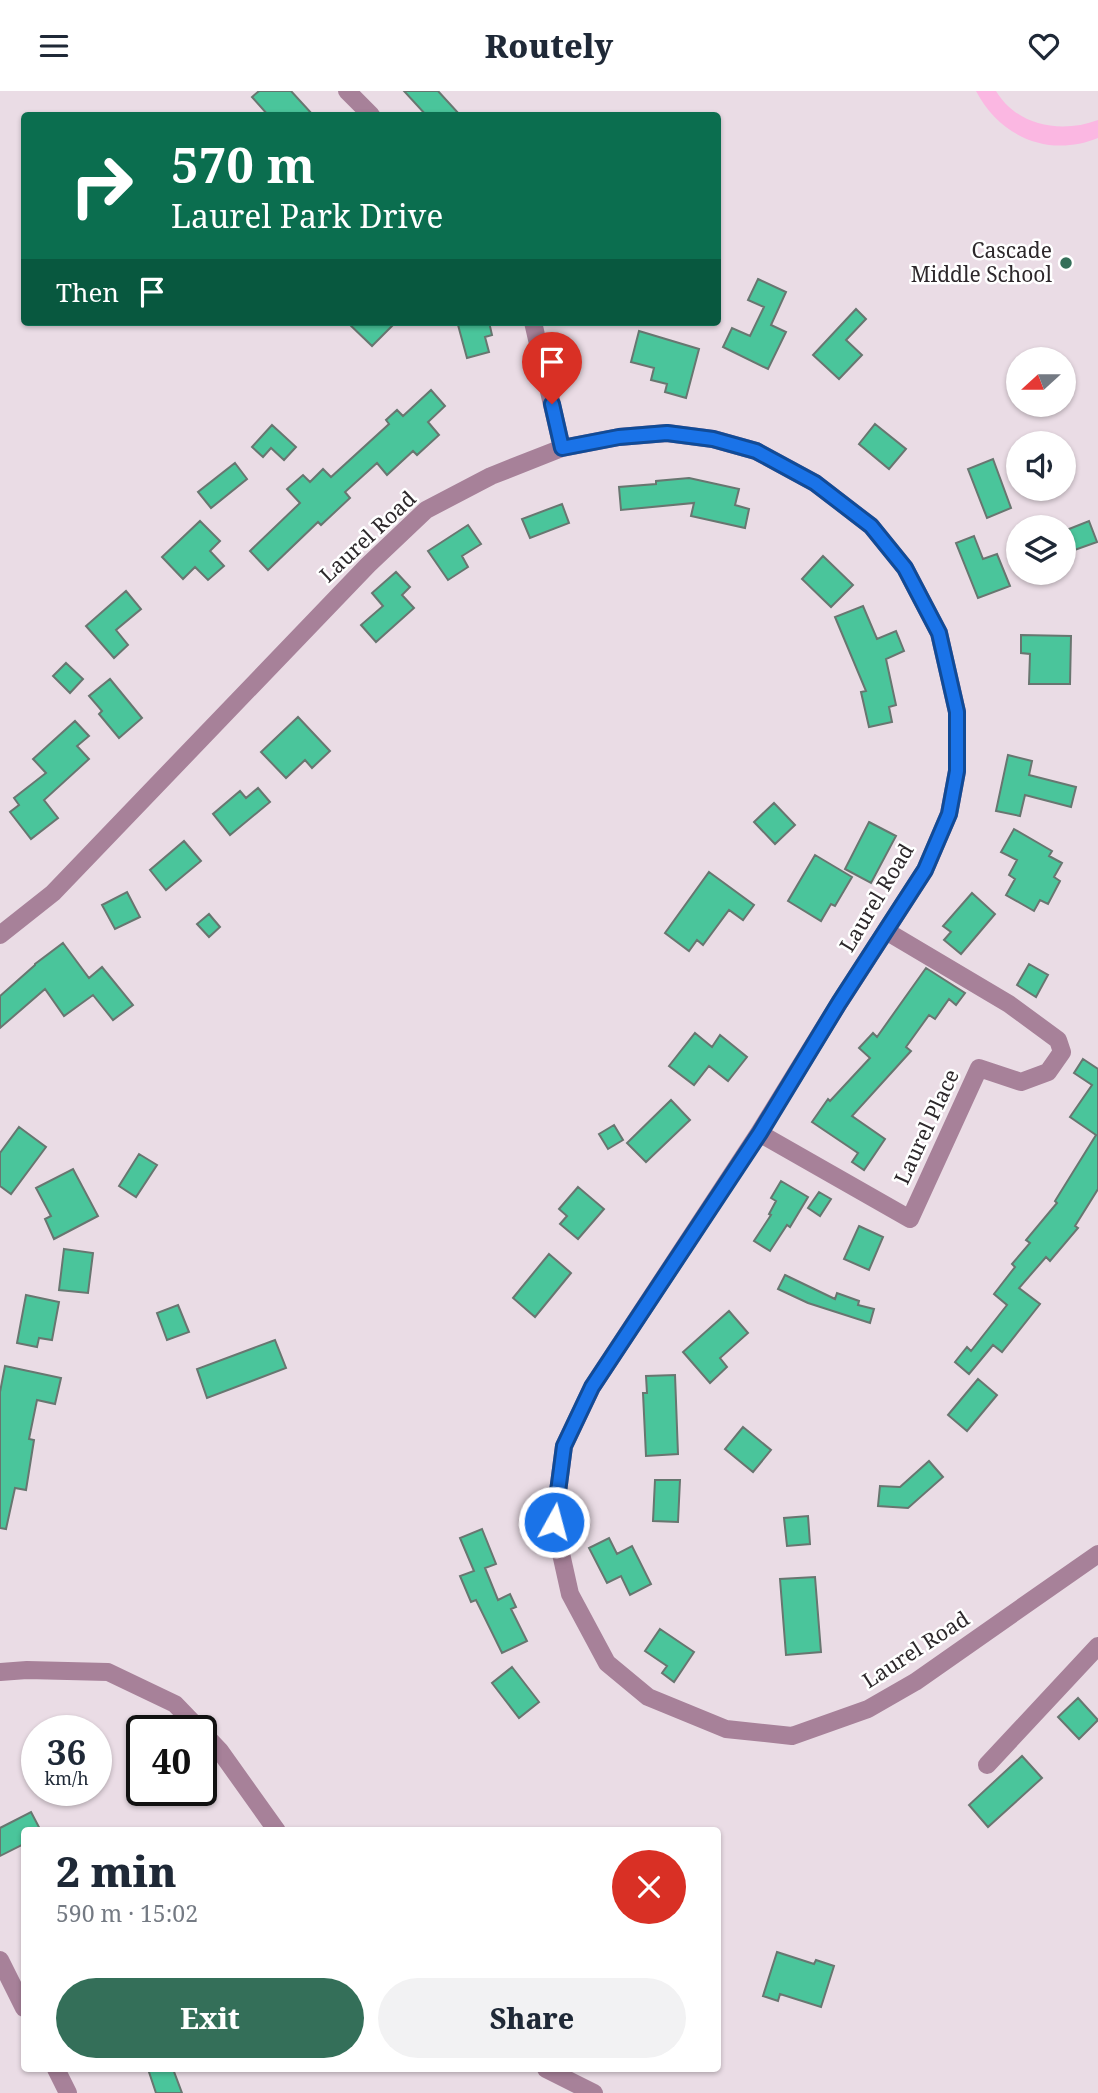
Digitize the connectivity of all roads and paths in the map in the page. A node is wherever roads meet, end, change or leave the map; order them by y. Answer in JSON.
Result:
{"nodes":[{"id":1,"x":347,"y":91,"type":"edge"},
{"id":2,"x":368,"y":112,"type":"edge"},
{"id":3,"x":534,"y":326,"type":"edge"},
{"id":4,"x":562,"y":448,"type":"junction"},
{"id":5,"x":886,"y":931,"type":"junction"},
{"id":6,"x":0,"y":935,"type":"edge"},
{"id":7,"x":760,"y":1133,"type":"junction"},
{"id":8,"x":1098,"y":1554,"type":"edge"},
{"id":9,"x":1098,"y":1646,"type":"edge"},
{"id":10,"x":0,"y":1672,"type":"edge"},
{"id":11,"x":186,"y":1715,"type":"edge"},
{"id":12,"x":217,"y":1748,"type":"edge"},
{"id":13,"x":987,"y":1765,"type":"dead end"},
{"id":14,"x":274,"y":1827,"type":"edge"},
{"id":15,"x":0,"y":1960,"type":"edge"},
{"id":16,"x":21,"y":2002,"type":"edge"},
{"id":17,"x":58,"y":2072,"type":"edge"},
{"id":18,"x":552,"y":2072,"type":"edge"},
{"id":19,"x":68,"y":2093,"type":"edge"},
{"id":20,"x":594,"y":2093,"type":"edge"}],
"edges":[{"from":1,"to":2,"type":"street"},
{"from":3,"to":4,"type":"street"},
{"from":4,"to":5,"type":"street","name":"Laurel Road"},
{"from":4,"to":6,"type":"street","name":"Laurel Road"},
{"from":5,"to":7,"type":"street","name":"Laurel Road"},
{"from":5,"to":7,"type":"street","name":"Laurel Place"},
{"from":7,"to":8,"type":"street","name":"Laurel Road"},
{"from":9,"to":13,"type":"street"},
{"from":10,"to":11,"type":"street"},
{"from":12,"to":14,"type":"street"},
{"from":15,"to":16,"type":"street"},
{"from":17,"to":19,"type":"street"},
{"from":18,"to":20,"type":"street"}]}
